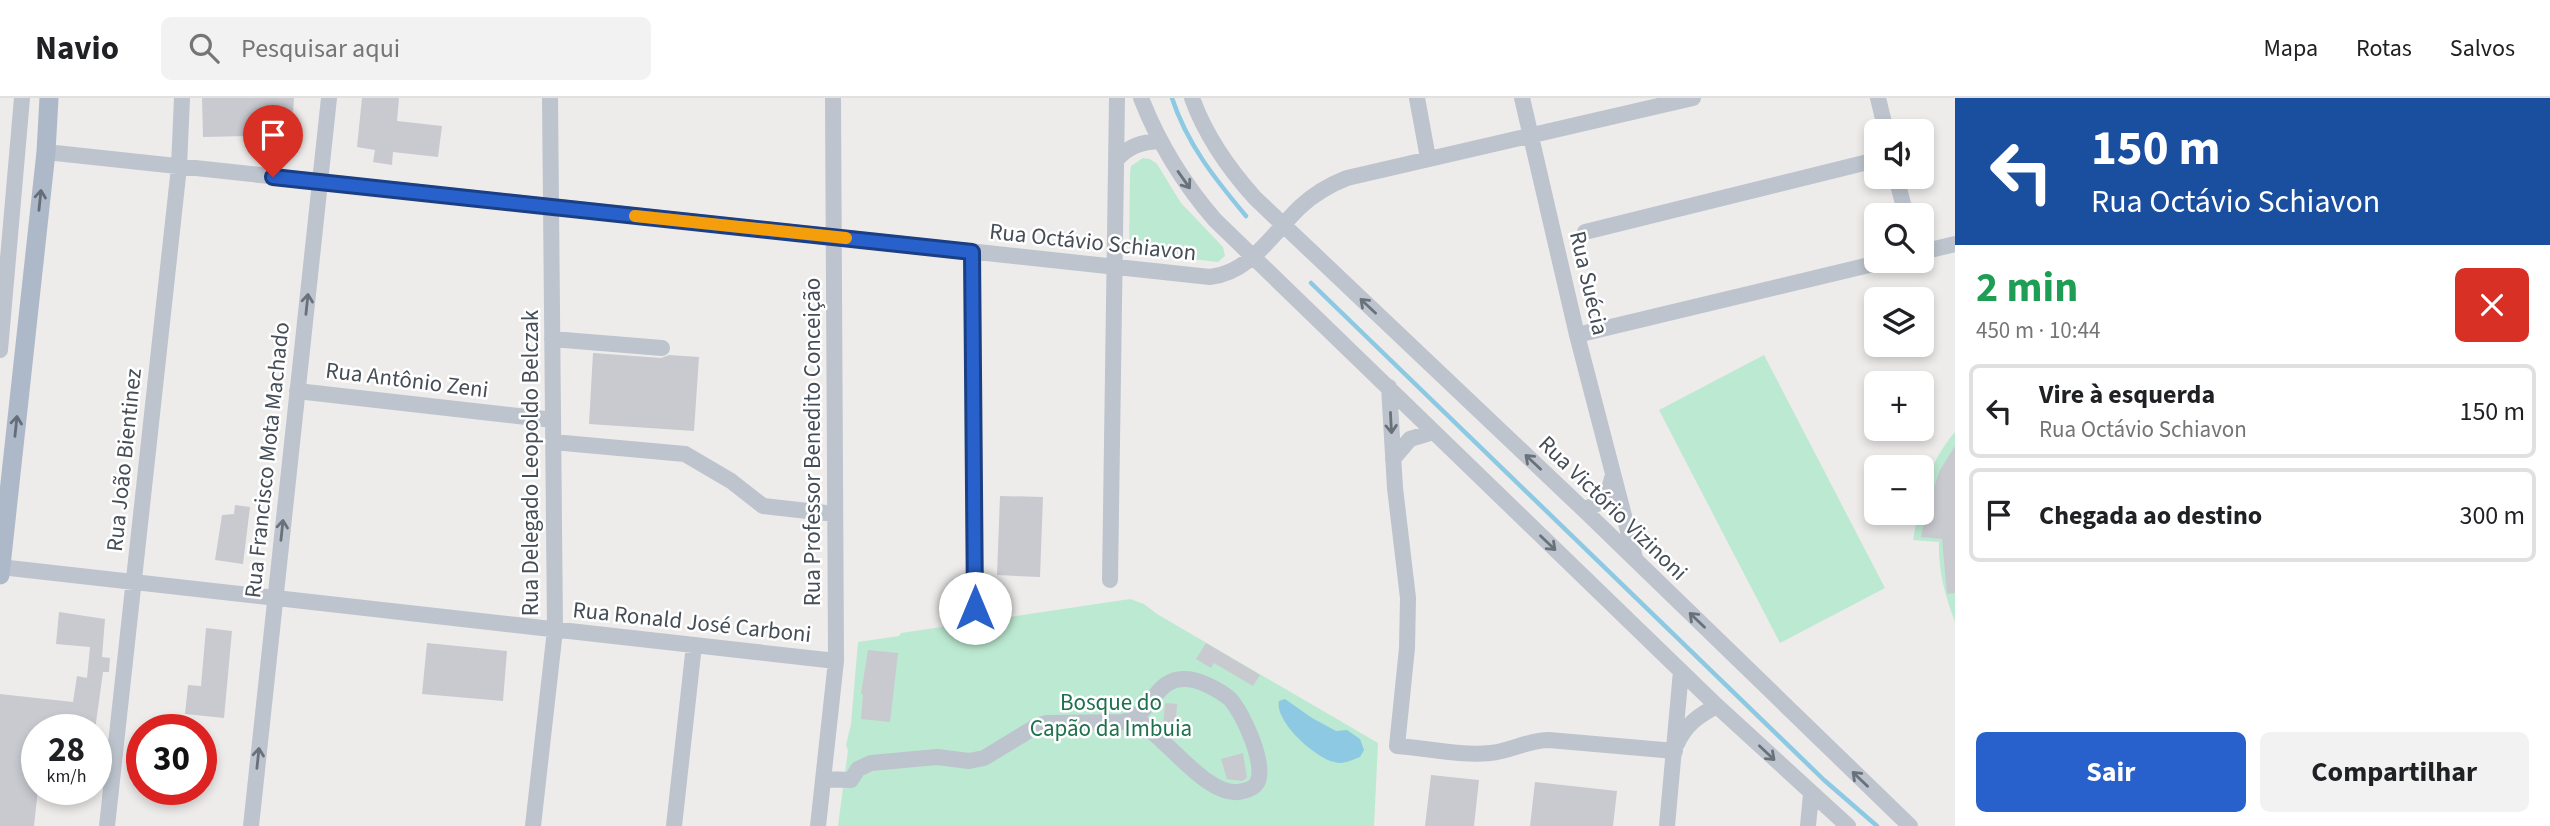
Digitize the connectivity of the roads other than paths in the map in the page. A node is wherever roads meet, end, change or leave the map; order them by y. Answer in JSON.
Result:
{"nodes":[{"id":1,"x":22,"y":98,"type":"edge"},
{"id":2,"x":49,"y":98,"type":"edge"},
{"id":3,"x":182,"y":98,"type":"edge"},
{"id":4,"x":329,"y":98,"type":"edge"},
{"id":5,"x":550,"y":98,"type":"edge"},
{"id":6,"x":833,"y":98,"type":"edge"},
{"id":7,"x":1117,"y":98,"type":"edge"},
{"id":8,"x":1141,"y":98,"type":"edge"},
{"id":9,"x":1192,"y":98,"type":"edge"},
{"id":10,"x":1417,"y":98,"type":"edge"},
{"id":11,"x":1522,"y":98,"type":"edge"},
{"id":12,"x":1693,"y":98,"type":"edge"},
{"id":13,"x":1878,"y":98,"type":"edge"},
{"id":14,"x":1883,"y":119,"type":"edge"},
{"id":15,"x":1531,"y":134,"type":"junction"},
{"id":16,"x":1160,"y":141,"type":"junction"},
{"id":17,"x":46,"y":152,"type":"junction"},
{"id":18,"x":1428,"y":158,"type":"junction"},
{"id":19,"x":1116,"y":160,"type":"junction"},
{"id":20,"x":1864,"y":163,"type":"edge"},
{"id":21,"x":179,"y":167,"type":"junction"},
{"id":22,"x":320,"y":181,"type":"junction"},
{"id":23,"x":551,"y":206,"type":"junction"},
{"id":24,"x":1283,"y":225,"type":"junction"},
{"id":25,"x":1585,"y":232,"type":"dead end"},
{"id":26,"x":834,"y":237,"type":"junction"},
{"id":27,"x":1955,"y":244,"type":"edge"},
{"id":28,"x":1934,"y":249,"type":"edge"},
{"id":29,"x":972,"y":252,"type":"junction"},
{"id":30,"x":1252,"y":257,"type":"junction"},
{"id":31,"x":1864,"y":266,"type":"edge"},
{"id":32,"x":1115,"y":268,"type":"junction"},
{"id":33,"x":1577,"y":335,"type":"junction"},
{"id":34,"x":552,"y":339,"type":"junction"},
{"id":35,"x":662,"y":348,"type":"dead end"},
{"id":36,"x":0,"y":350,"type":"edge"},
{"id":37,"x":1389,"y":387,"type":"junction"},
{"id":38,"x":298,"y":391,"type":"junction"},
{"id":39,"x":553,"y":420,"type":"junction"},
{"id":40,"x":1433,"y":432,"type":"junction"},
{"id":41,"x":553,"y":442,"type":"junction"},
{"id":42,"x":1393,"y":459,"type":"junction"},
{"id":43,"x":1612,"y":478,"type":"junction"},
{"id":44,"x":1583,"y":509,"type":"junction"},
{"id":45,"x":835,"y":514,"type":"junction"},
{"id":46,"x":1635,"y":560,"type":"junction"},
{"id":47,"x":0,"y":567,"type":"edge"},
{"id":48,"x":0,"y":575,"type":"edge"},
{"id":49,"x":1110,"y":580,"type":"dead end"},
{"id":50,"x":134,"y":582,"type":"junction"},
{"id":51,"x":275,"y":598,"type":"junction"},
{"id":52,"x":975,"y":608,"type":"dead end"},
{"id":53,"x":555,"y":629,"type":"junction"},
{"id":54,"x":694,"y":645,"type":"junction"},
{"id":55,"x":836,"y":661,"type":"junction"},
{"id":56,"x":1681,"y":671,"type":"junction"},
{"id":57,"x":1717,"y":706,"type":"junction"},
{"id":58,"x":1136,"y":719,"type":"junction"},
{"id":59,"x":1675,"y":751,"type":"junction"},
{"id":60,"x":823,"y":779,"type":"junction"},
{"id":61,"x":1811,"y":793,"type":"junction"},
{"id":62,"x":107,"y":826,"type":"edge"},
{"id":63,"x":251,"y":826,"type":"edge"},
{"id":64,"x":533,"y":826,"type":"edge"},
{"id":65,"x":674,"y":826,"type":"edge"},
{"id":66,"x":818,"y":826,"type":"edge"},
{"id":67,"x":1667,"y":826,"type":"edge"},
{"id":68,"x":1808,"y":826,"type":"edge"},
{"id":69,"x":1848,"y":826,"type":"edge"},
{"id":70,"x":1910,"y":826,"type":"edge"}],
"edges":[{"from":1,"to":36,"type":"street"},
{"from":2,"to":17,"type":"main road"},
{"from":3,"to":21,"type":"street","name":"Rua João Bientinez"},
{"from":4,"to":22,"type":"street","name":"Rua Francisco Mota Machado"},
{"from":5,"to":23,"type":"street","name":"Rua Delegado Leopoldo Belczak"},
{"from":6,"to":26,"type":"street","name":"Rua Professor Benedito Conceição"},
{"from":7,"to":19,"type":"street"},
{"from":8,"to":16,"type":"street"},
{"from":9,"to":24,"type":"street","name":"Rua Victório Vizinoni"},
{"from":10,"to":18,"type":"street"},
{"from":11,"to":15,"type":"street","name":"Rua Suécia"},
{"from":12,"to":15,"type":"street","name":"Rua Octávio Schiavon"},
{"from":13,"to":14,"type":"street"},
{"from":15,"to":18,"type":"street","name":"Rua Octávio Schiavon"},
{"from":15,"to":33,"type":"street","name":"Rua Suécia"},
{"from":16,"to":19,"type":"street"},
{"from":16,"to":30,"type":"street","one_way":true},
{"from":17,"to":21,"type":"street","name":"Rua Octávio Schiavon"},
{"from":47,"to":17,"type":"main road","one_way":true},
{"from":18,"to":24,"type":"street","name":"Rua Octávio Schiavon"},
{"from":19,"to":32,"type":"street"},
{"from":20,"to":25,"type":"street"},
{"from":21,"to":22,"type":"street","name":"Rua Octávio Schiavon"},
{"from":21,"to":50,"type":"street","name":"Rua João Bientinez"},
{"from":22,"to":23,"type":"street","name":"Rua Octávio Schiavon"},
{"from":38,"to":22,"type":"street","name":"Rua Francisco Mota Machado","one_way":true},
{"from":23,"to":26,"type":"street","name":"Rua Octávio Schiavon"},
{"from":23,"to":34,"type":"street","name":"Rua Delegado Leopoldo Belczak"},
{"from":24,"to":30,"type":"street","name":"Rua Octávio Schiavon"},
{"from":44,"to":24,"type":"street","name":"Rua Victório Vizinoni","one_way":true},
{"from":26,"to":29,"type":"street","name":"Rua Octávio Schiavon"},
{"from":26,"to":45,"type":"street","name":"Rua Professor Benedito Conceição"},
{"from":27,"to":28,"type":"street"},
{"from":29,"to":32,"type":"street","name":"Rua Octávio Schiavon"},
{"from":29,"to":52,"type":"street"},
{"from":30,"to":32,"type":"street","name":"Rua Octávio Schiavon"},
{"from":30,"to":37,"type":"street"},
{"from":31,"to":33,"type":"street"},
{"from":32,"to":49,"type":"street"},
{"from":33,"to":43,"type":"street","name":"Rua Suécia"},
{"from":34,"to":35,"type":"street"},
{"from":34,"to":39,"type":"street","name":"Rua Delegado Leopoldo Belczak"},
{"from":37,"to":40,"type":"street"},
{"from":37,"to":42,"type":"street","one_way":true},
{"from":38,"to":39,"type":"street","name":"Rua Antônio Zeni"},
{"from":51,"to":38,"type":"street","name":"Rua Francisco Mota Machado","one_way":true},
{"from":39,"to":41,"type":"street","name":"Rua Delegado Leopoldo Belczak"},
{"from":40,"to":42,"type":"street"},
{"from":40,"to":56,"type":"street","one_way":true},
{"from":41,"to":45,"type":"street"},
{"from":41,"to":53,"type":"street","name":"Rua Delegado Leopoldo Belczak"},
{"from":42,"to":59,"type":"street"},
{"from":43,"to":44,"type":"street"},
{"from":43,"to":46,"type":"street","name":"Rua Suécia"},
{"from":44,"to":46,"type":"street","name":"Rua Victório Vizinoni"},
{"from":45,"to":55,"type":"street","name":"Rua Professor Benedito Conceição"},
{"from":70,"to":46,"type":"street","name":"Rua Victório Vizinoni","one_way":true},
{"from":47,"to":48,"type":"main road"},
{"from":47,"to":50,"type":"street","name":"Rua Ronald José Carboni"},
{"from":50,"to":51,"type":"street","name":"Rua Ronald José Carboni"},
{"from":50,"to":62,"type":"street","name":"Rua João Bientinez"},
{"from":51,"to":53,"type":"street","name":"Rua Ronald José Carboni"},
{"from":63,"to":51,"type":"street","name":"Rua Francisco Mota Machado","one_way":true},
{"from":53,"to":54,"type":"street","name":"Rua Ronald José Carboni"},
{"from":53,"to":64,"type":"street","name":"Rua Delegado Leopoldo Belczak"},
{"from":54,"to":55,"type":"street","name":"Rua Ronald José Carboni"},
{"from":54,"to":65,"type":"street"},
{"from":55,"to":60,"type":"street","name":"Rua Professor Benedito Conceição"},
{"from":56,"to":57,"type":"street"},
{"from":56,"to":59,"type":"street"},
{"from":57,"to":59,"type":"street"},
{"from":57,"to":61,"type":"street","one_way":true},
{"from":58,"to":58,"type":"street"},
{"from":58,"to":60,"type":"street"},
{"from":59,"to":67,"type":"street"},
{"from":60,"to":66,"type":"street","name":"Rua Professor Benedito Conceição"},
{"from":61,"to":68,"type":"street"},
{"from":61,"to":69,"type":"street"}]}
